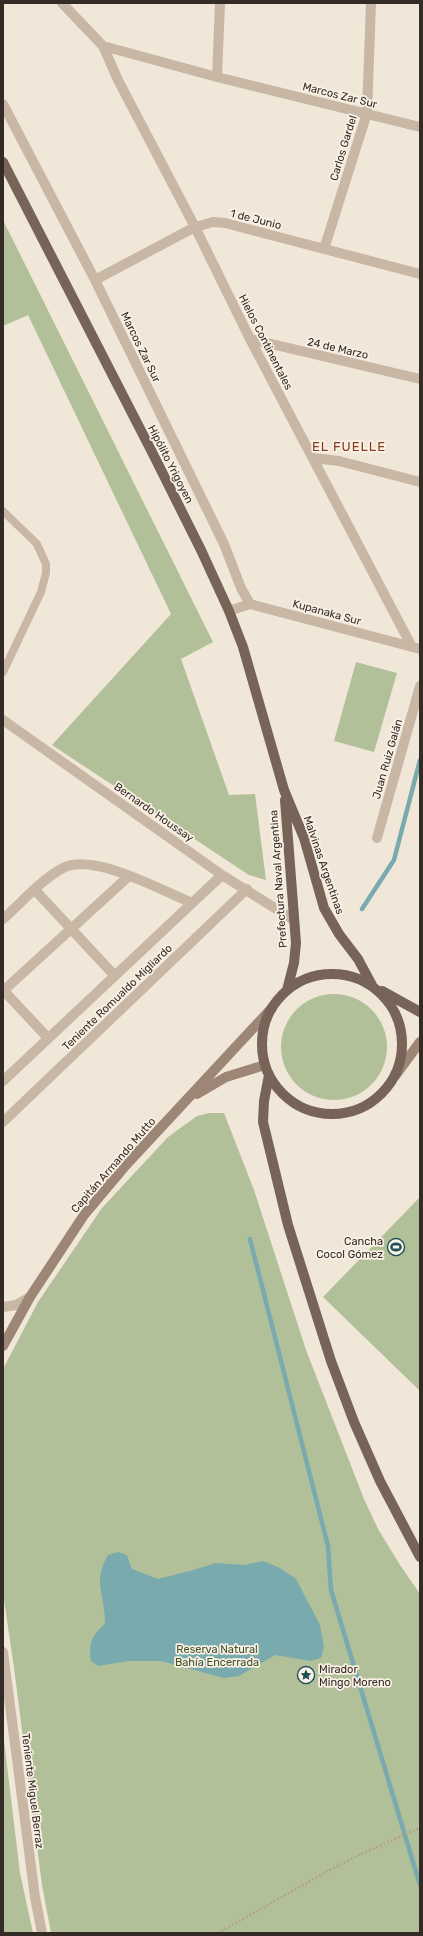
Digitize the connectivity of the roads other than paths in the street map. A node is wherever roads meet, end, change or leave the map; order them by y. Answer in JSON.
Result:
{"nodes":[{"id":1,"x":62,"y":3,"type":"edge"},
{"id":2,"x":220,"y":3,"type":"edge"},
{"id":3,"x":371,"y":3,"type":"edge"},
{"id":4,"x":103,"y":46,"type":"junction"},
{"id":5,"x":217,"y":77,"type":"junction"},
{"id":6,"x":3,"y":104,"type":"edge"},
{"id":7,"x":367,"y":114,"type":"junction"},
{"id":8,"x":420,"y":127,"type":"edge"},
{"id":9,"x":3,"y":162,"type":"edge"},
{"id":10,"x":194,"y":228,"type":"junction"},
{"id":11,"x":324,"y":249,"type":"junction"},
{"id":12,"x":420,"y":274,"type":"edge"},
{"id":13,"x":95,"y":280,"type":"junction"},
{"id":14,"x":250,"y":339,"type":"junction"},
{"id":15,"x":420,"y":380,"type":"edge"},
{"id":16,"x":313,"y":458,"type":"junction"},
{"id":17,"x":420,"y":482,"type":"edge"},
{"id":18,"x":3,"y":511,"type":"edge"},
{"id":19,"x":3,"y":520,"type":"edge"},
{"id":20,"x":24,"y":531,"type":"junction"},
{"id":21,"x":250,"y":604,"type":"junction"},
{"id":22,"x":229,"y":611,"type":"junction"},
{"id":23,"x":416,"y":648,"type":"edge"},
{"id":24,"x":3,"y":672,"type":"edge"},
{"id":25,"x":420,"y":686,"type":"edge"},
{"id":26,"x":3,"y":720,"type":"edge"},
{"id":27,"x":284,"y":790,"type":"junction"},
{"id":28,"x":377,"y":838,"type":"dead end"},
{"id":29,"x":222,"y":875,"type":"junction"},
{"id":30,"x":129,"y":876,"type":"junction"},
{"id":31,"x":247,"y":888,"type":"junction"},
{"id":32,"x":35,"y":890,"type":"junction"},
{"id":33,"x":192,"y":903,"type":"junction"},
{"id":34,"x":3,"y":919,"type":"edge"},
{"id":35,"x":294,"y":920,"type":"junction"},
{"id":36,"x":71,"y":929,"type":"junction"},
{"id":37,"x":115,"y":976,"type":"junction"},
{"id":38,"x":375,"y":987,"type":"junction"},
{"id":39,"x":3,"y":990,"type":"edge"},
{"id":40,"x":287,"y":990,"type":"junction"},
{"id":41,"x":272,"y":1008,"type":"junction"},
{"id":42,"x":419,"y":1009,"type":"edge"},
{"id":43,"x":48,"y":1038,"type":"junction"},
{"id":44,"x":420,"y":1042,"type":"edge"},
{"id":45,"x":265,"y":1065,"type":"junction"},
{"id":46,"x":269,"y":1076,"type":"junction"},
{"id":47,"x":395,"y":1076,"type":"junction"},
{"id":48,"x":3,"y":1081,"type":"edge"},
{"id":49,"x":183,"y":1104,"type":"junction"},
{"id":50,"x":3,"y":1122,"type":"edge"},
{"id":51,"x":30,"y":1297,"type":"junction"},
{"id":52,"x":3,"y":1308,"type":"edge"},
{"id":53,"x":3,"y":1346,"type":"edge"},
{"id":54,"x":420,"y":1557,"type":"edge"},
{"id":55,"x":3,"y":1652,"type":"edge"},
{"id":56,"x":42,"y":1933,"type":"edge"}],
"edges":[{"from":1,"to":4,"type":"street"},
{"from":2,"to":5,"type":"street"},
{"from":3,"to":7,"type":"street","name":"Carlos Gardel"},
{"from":4,"to":5,"type":"street","name":"Marcos Zar Sur"},
{"from":4,"to":10,"type":"street","name":"Hielos Continentales"},
{"from":5,"to":7,"type":"street","name":"Marcos Zar Sur"},
{"from":6,"to":13,"type":"street","name":"Marcos Zar Sur"},
{"from":7,"to":8,"type":"street","name":"Marcos Zar Sur"},
{"from":7,"to":11,"type":"street","name":"Carlos Gardel"},
{"from":9,"to":22,"type":"main road","name":"Hipólito Yrigoyen"},
{"from":10,"to":11,"type":"street","name":"1 de Junio"},
{"from":10,"to":13,"type":"street","name":"1 de Junio"},
{"from":10,"to":14,"type":"street","name":"Hielos Continentales"},
{"from":11,"to":12,"type":"street","name":"1 de Junio"},
{"from":13,"to":21,"type":"street","name":"Marcos Zar Sur"},
{"from":14,"to":15,"type":"street","name":"24 de Marzo"},
{"from":14,"to":16,"type":"street","name":"Hielos Continentales"},
{"from":16,"to":17,"type":"street"},
{"from":16,"to":23,"type":"street","name":"Hielos Continentales"},
{"from":18,"to":20,"type":"lane"},
{"from":19,"to":20,"type":"lane"},
{"from":20,"to":24,"type":"lane"},
{"from":21,"to":22,"type":"street"},
{"from":21,"to":23,"type":"street","name":"Kupanaka Sur"},
{"from":22,"to":27,"type":"main road","name":"Hipólito Yrigoyen"},
{"from":25,"to":28,"type":"street","name":"Juan Ruiz Galán"},
{"from":26,"to":29,"type":"street","name":"Bernardo Houssay"},
{"from":27,"to":35,"type":"main road","name":"Prefectura Naval Argentina"},
{"from":27,"to":38,"type":"main road","name":"Malvinas Argentinas"},
{"from":29,"to":31,"type":"street","name":"Bernardo Houssay"},
{"from":29,"to":33,"type":"street","name":"Teniente Romualdo Migliardo"},
{"from":30,"to":32,"type":"street"},
{"from":30,"to":33,"type":"street"},
{"from":30,"to":36,"type":"street"},
{"from":31,"to":35,"type":"street","name":"Bernardo Houssay"},
{"from":31,"to":50,"type":"street","name":"Teniente Romualdo Migliardo"},
{"from":32,"to":34,"type":"street"},
{"from":32,"to":36,"type":"street"},
{"from":33,"to":37,"type":"street","name":"Teniente Romualdo Migliardo"},
{"from":35,"to":40,"type":"main road","name":"Prefectura Naval Argentina"},
{"from":36,"to":37,"type":"street"},
{"from":36,"to":39,"type":"street"},
{"from":37,"to":43,"type":"street","name":"Teniente Romualdo Migliardo"},
{"from":38,"to":40,"type":"main road"},
{"from":38,"to":42,"type":"main road"},
{"from":38,"to":47,"type":"main road"},
{"from":39,"to":43,"type":"street"},
{"from":40,"to":41,"type":"main road"},
{"from":41,"to":45,"type":"main road"},
{"from":41,"to":49,"type":"street","name":"Capitán Armando Mutto"},
{"from":43,"to":48,"type":"street","name":"Teniente Romualdo Migliardo"},
{"from":44,"to":47,"type":"street"},
{"from":45,"to":46,"type":"main road"},
{"from":45,"to":49,"type":"street","name":"Capitán Armando Mutto"},
{"from":46,"to":47,"type":"main road"},
{"from":46,"to":54,"type":"main road"},
{"from":49,"to":51,"type":"street","name":"Capitán Armando Mutto"},
{"from":51,"to":52,"type":"street"},
{"from":51,"to":53,"type":"street","name":"Capitán Armando Mutto"},
{"from":55,"to":56,"type":"street","name":"Teniente Miguel Berraz"}]}
